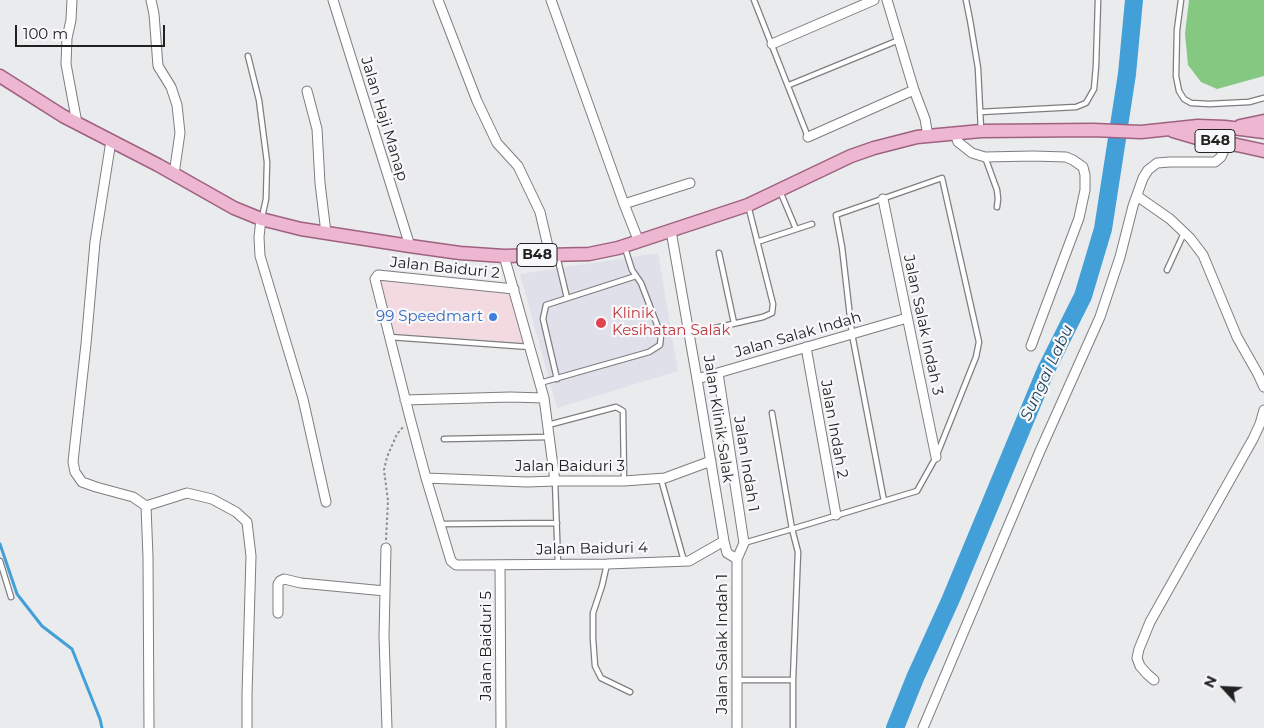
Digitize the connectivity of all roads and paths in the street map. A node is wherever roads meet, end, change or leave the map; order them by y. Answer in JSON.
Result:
{"nodes":[{"id":1,"x":72,"y":0,"type":"edge"},
{"id":2,"x":151,"y":0,"type":"edge"},
{"id":3,"x":332,"y":0,"type":"edge"},
{"id":4,"x":438,"y":0,"type":"edge"},
{"id":5,"x":551,"y":0,"type":"edge"},
{"id":6,"x":754,"y":0,"type":"edge"},
{"id":7,"x":874,"y":0,"type":"edge"},
{"id":8,"x":887,"y":0,"type":"edge"},
{"id":9,"x":966,"y":0,"type":"edge"},
{"id":10,"x":1098,"y":0,"type":"edge"},
{"id":11,"x":1181,"y":0,"type":"edge"},
{"id":12,"x":899,"y":40,"type":"junction"},
{"id":13,"x":772,"y":44,"type":"junction"},
{"id":14,"x":248,"y":56,"type":"dead end"},
{"id":15,"x":0,"y":76,"type":"edge"},
{"id":16,"x":789,"y":85,"type":"junction"},
{"id":17,"x":914,"y":90,"type":"junction"},
{"id":18,"x":307,"y":91,"type":"dead end"},
{"id":19,"x":1264,"y":98,"type":"edge"},
{"id":20,"x":980,"y":112,"type":"junction"},
{"id":21,"x":1264,"y":120,"type":"edge"},
{"id":22,"x":77,"y":123,"type":"junction"},
{"id":23,"x":1225,"y":127,"type":"junction"},
{"id":24,"x":1166,"y":129,"type":"junction"},
{"id":25,"x":981,"y":131,"type":"junction"},
{"id":26,"x":1264,"y":132,"type":"edge"},
{"id":27,"x":955,"y":133,"type":"junction"},
{"id":28,"x":928,"y":136,"type":"junction"},
{"id":29,"x":808,"y":137,"type":"joint"},
{"id":30,"x":111,"y":141,"type":"junction"},
{"id":31,"x":1264,"y":141,"type":"edge"},
{"id":32,"x":1232,"y":144,"type":"junction"},
{"id":33,"x":1264,"y":151,"type":"edge"},
{"id":34,"x":985,"y":157,"type":"junction"},
{"id":35,"x":174,"y":174,"type":"junction"},
{"id":36,"x":690,"y":183,"type":"dead end"},
{"id":37,"x":780,"y":191,"type":"junction"},
{"id":38,"x":1137,"y":196,"type":"junction"},
{"id":39,"x":882,"y":199,"type":"junction"},
{"id":40,"x":624,"y":204,"type":"junction"},
{"id":41,"x":748,"y":206,"type":"junction"},
{"id":42,"x":997,"y":207,"type":"dead end"},
{"id":43,"x":261,"y":219,"type":"junction"},
{"id":44,"x":812,"y":224,"type":"dead end"},
{"id":45,"x":796,"y":229,"type":"junction"},
{"id":46,"x":671,"y":231,"type":"junction"},
{"id":47,"x":1185,"y":232,"type":"junction"},
{"id":48,"x":326,"y":233,"type":"junction"},
{"id":49,"x":639,"y":242,"type":"junction"},
{"id":50,"x":757,"y":242,"type":"junction"},
{"id":51,"x":410,"y":246,"type":"junction"},
{"id":52,"x":624,"y":246,"type":"junction"},
{"id":53,"x":719,"y":253,"type":"dead end"},
{"id":54,"x":553,"y":255,"type":"junction"},
{"id":55,"x":504,"y":256,"type":"junction"},
{"id":56,"x":1167,"y":270,"type":"dead end"},
{"id":57,"x":636,"y":276,"type":"junction"},
{"id":58,"x":514,"y":289,"type":"junction"},
{"id":59,"x":567,"y":298,"type":"junction"},
{"id":60,"x":907,"y":318,"type":"junction"},
{"id":61,"x":734,"y":323,"type":"junction"},
{"id":62,"x":689,"y":334,"type":"junction"},
{"id":63,"x":852,"y":334,"type":"junction"},
{"id":64,"x":390,"y":337,"type":"junction"},
{"id":65,"x":1031,"y":346,"type":"dead end"},
{"id":66,"x":530,"y":347,"type":"junction"},
{"id":67,"x":806,"y":347,"type":"junction"},
{"id":68,"x":718,"y":373,"type":"junction"},
{"id":69,"x":556,"y":379,"type":"junction"},
{"id":70,"x":697,"y":379,"type":"junction"},
{"id":71,"x":540,"y":383,"type":"junction"},
{"id":72,"x":1264,"y":387,"type":"edge"},
{"id":73,"x":544,"y":398,"type":"junction"},
{"id":74,"x":405,"y":400,"type":"junction"},
{"id":75,"x":1264,"y":410,"type":"edge"},
{"id":76,"x":772,"y":413,"type":"dead end"},
{"id":77,"x":410,"y":418,"type":"junction"},
{"id":78,"x":548,"y":425,"type":"junction"},
{"id":79,"x":549,"y":437,"type":"junction"},
{"id":80,"x":444,"y":439,"type":"dead end"},
{"id":81,"x":936,"y":458,"type":"junction"},
{"id":82,"x":711,"y":461,"type":"junction"},
{"id":83,"x":426,"y":478,"type":"junction"},
{"id":84,"x":660,"y":479,"type":"junction"},
{"id":85,"x":555,"y":481,"type":"junction"},
{"id":86,"x":624,"y":481,"type":"junction"},
{"id":87,"x":884,"y":501,"type":"junction"},
{"id":88,"x":326,"y":502,"type":"dead end"},
{"id":89,"x":146,"y":506,"type":"junction"},
{"id":90,"x":836,"y":516,"type":"junction"},
{"id":91,"x":440,"y":524,"type":"junction"},
{"id":92,"x":557,"y":524,"type":"junction"},
{"id":93,"x":792,"y":529,"type":"junction"},
{"id":94,"x":724,"y":541,"type":"junction"},
{"id":95,"x":744,"y":543,"type":"junction"},
{"id":96,"x":386,"y":548,"type":"joint"},
{"id":97,"x":737,"y":559,"type":"junction"},
{"id":98,"x":0,"y":561,"type":"edge"},
{"id":99,"x":684,"y":561,"type":"junction"},
{"id":100,"x":500,"y":564,"type":"junction"},
{"id":101,"x":558,"y":564,"type":"junction"},
{"id":102,"x":607,"y":564,"type":"junction"},
{"id":103,"x":385,"y":591,"type":"junction"},
{"id":104,"x":12,"y":597,"type":"dead end"},
{"id":105,"x":278,"y":613,"type":"dead end"},
{"id":106,"x":737,"y":680,"type":"junction"},
{"id":107,"x":793,"y":680,"type":"junction"},
{"id":108,"x":1154,"y":680,"type":"dead end"},
{"id":109,"x":630,"y":692,"type":"dead end"},
{"id":110,"x":149,"y":728,"type":"edge"},
{"id":111,"x":248,"y":728,"type":"edge"},
{"id":112,"x":387,"y":728,"type":"edge"},
{"id":113,"x":501,"y":728,"type":"edge"},
{"id":114,"x":737,"y":728,"type":"edge"},
{"id":115,"x":793,"y":728,"type":"edge"},
{"id":116,"x":923,"y":728,"type":"edge"}],
"edges":[{"from":1,"to":22,"type":"street"},
{"from":2,"to":35,"type":"street"},
{"from":3,"to":51,"type":"street","name":"Jalan Haji Manap"},
{"from":4,"to":54,"type":"street"},
{"from":5,"to":40,"type":"street"},
{"from":6,"to":13,"type":"lane"},
{"from":7,"to":13,"type":"street"},
{"from":8,"to":12,"type":"street"},
{"from":9,"to":20,"type":"lane"},
{"from":10,"to":20,"type":"lane"},
{"from":11,"to":19,"type":"lane"},
{"from":12,"to":16,"type":"lane"},
{"from":12,"to":17,"type":"street"},
{"from":13,"to":16,"type":"lane"},
{"from":14,"to":43,"type":"lane"},
{"from":15,"to":22,"type":"main road","number":"B48"},
{"from":16,"to":29,"type":"lane"},
{"from":17,"to":28,"type":"street"},
{"from":17,"to":29,"type":"street"},
{"from":18,"to":48,"type":"street"},
{"from":20,"to":25,"type":"lane"},
{"from":21,"to":23,"type":"main road"},
{"from":22,"to":30,"type":"main road","number":"B48"},
{"from":23,"to":24,"type":"main road","number":"B48"},
{"from":23,"to":26,"type":"main road","number":"B48"},
{"from":24,"to":25,"type":"main road","number":"B48"},
{"from":24,"to":32,"type":"main road","number":"B48"},
{"from":25,"to":27,"type":"main road","number":"B48"},
{"from":27,"to":28,"type":"main road","number":"B48"},
{"from":27,"to":34,"type":"street"},
{"from":28,"to":37,"type":"main road","number":"B48"},
{"from":30,"to":35,"type":"main road","number":"B48"},
{"from":30,"to":89,"type":"street"},
{"from":31,"to":32,"type":"main road"},
{"from":32,"to":33,"type":"main road","number":"B48"},
{"from":32,"to":38,"type":"street"},
{"from":34,"to":42,"type":"lane"},
{"from":34,"to":65,"type":"street"},
{"from":35,"to":43,"type":"main road","number":"B48"},
{"from":36,"to":40,"type":"street"},
{"from":37,"to":41,"type":"main road","number":"B48"},
{"from":37,"to":45,"type":"lane"},
{"from":38,"to":47,"type":"street"},
{"from":38,"to":116,"type":"street"},
{"from":39,"to":60,"type":"street","name":"Jalan Salak Indah 3"},
{"from":39,"to":63,"type":"lane"},
{"from":39,"to":81,"type":"lane"},
{"from":40,"to":49,"type":"street"},
{"from":41,"to":46,"type":"main road","number":"B48"},
{"from":41,"to":50,"type":"lane"},
{"from":43,"to":48,"type":"main road","number":"B48"},
{"from":43,"to":88,"type":"street"},
{"from":44,"to":45,"type":"lane"},
{"from":45,"to":50,"type":"lane"},
{"from":46,"to":49,"type":"main road","number":"B48"},
{"from":46,"to":62,"type":"street","name":"Jalan Klinik Salak"},
{"from":47,"to":56,"type":"lane"},
{"from":47,"to":72,"type":"street"},
{"from":48,"to":51,"type":"main road","number":"B48"},
{"from":49,"to":52,"type":"main road","number":"B48"},
{"from":50,"to":61,"type":"lane"},
{"from":51,"to":55,"type":"main road","number":"B48"},
{"from":52,"to":54,"type":"main road","number":"B48"},
{"from":52,"to":57,"type":"lane"},
{"from":53,"to":61,"type":"lane"},
{"from":54,"to":55,"type":"main road","number":"B48"},
{"from":54,"to":59,"type":"lane"},
{"from":55,"to":58,"type":"street"},
{"from":57,"to":59,"type":"lane"},
{"from":57,"to":69,"type":"lane"},
{"from":58,"to":64,"type":"street","name":"Jalan Baiduri 2"},
{"from":58,"to":66,"type":"street"},
{"from":59,"to":69,"type":"lane"},
{"from":60,"to":63,"type":"street","name":"Jalan Salak Indah"},
{"from":60,"to":81,"type":"street","name":"Jalan Salak Indah 3"},
{"from":61,"to":62,"type":"lane"},
{"from":62,"to":70,"type":"street","name":"Jalan Klinik Salak"},
{"from":63,"to":67,"type":"street","name":"Jalan Salak Indah"},
{"from":63,"to":87,"type":"lane"},
{"from":64,"to":66,"type":"lane"},
{"from":64,"to":74,"type":"street"},
{"from":66,"to":71,"type":"street"},
{"from":67,"to":68,"type":"street","name":"Jalan Salak Indah"},
{"from":67,"to":90,"type":"street","name":"Jalan Indah 2"},
{"from":68,"to":70,"type":"street","name":"Jalan Salak Indah"},
{"from":68,"to":95,"type":"street","name":"Jalan Indah 1"},
{"from":69,"to":71,"type":"lane"},
{"from":70,"to":82,"type":"street","name":"Jalan Klinik Salak"},
{"from":71,"to":73,"type":"street"},
{"from":73,"to":74,"type":"street"},
{"from":73,"to":78,"type":"street"},
{"from":74,"to":77,"type":"street"},
{"from":75,"to":108,"type":"street"},
{"from":76,"to":93,"type":"lane"},
{"from":77,"to":83,"type":"street"},
{"from":77,"to":96,"type":"path"},
{"from":78,"to":79,"type":"street"},
{"from":78,"to":86,"type":"lane"},
{"from":79,"to":80,"type":"lane"},
{"from":79,"to":85,"type":"street"},
{"from":81,"to":87,"type":"lane"},
{"from":82,"to":84,"type":"street","name":"Jalan Baiduri 3"},
{"from":82,"to":94,"type":"street","name":"Jalan Klinik Salak"},
{"from":83,"to":85,"type":"street","name":"Jalan Baiduri 3"},
{"from":83,"to":91,"type":"street"},
{"from":84,"to":86,"type":"street","name":"Jalan Baiduri 3"},
{"from":84,"to":99,"type":"lane"},
{"from":85,"to":86,"type":"street","name":"Jalan Baiduri 3"},
{"from":85,"to":92,"type":"lane"},
{"from":87,"to":90,"type":"lane"},
{"from":89,"to":110,"type":"street"},
{"from":89,"to":111,"type":"street"},
{"from":90,"to":93,"type":"lane"},
{"from":91,"to":92,"type":"lane"},
{"from":91,"to":100,"type":"street","name":"Jalan Baiduri 4"},
{"from":92,"to":101,"type":"lane"},
{"from":93,"to":95,"type":"lane"},
{"from":93,"to":107,"type":"lane"},
{"from":94,"to":97,"type":"street","name":"Jalan Klinik Salak"},
{"from":94,"to":99,"type":"street","name":"Jalan Baiduri 4"},
{"from":95,"to":97,"type":"street"},
{"from":96,"to":103,"type":"street"},
{"from":97,"to":106,"type":"street","name":"Jalan Salak Indah 1"},
{"from":98,"to":104,"type":"lane"},
{"from":99,"to":102,"type":"street","name":"Jalan Baiduri 4"},
{"from":100,"to":101,"type":"street","name":"Jalan Baiduri 4"},
{"from":100,"to":113,"type":"street","name":"Jalan Baiduri 5"},
{"from":101,"to":102,"type":"street","name":"Jalan Baiduri 4"},
{"from":102,"to":109,"type":"lane"},
{"from":103,"to":105,"type":"street"},
{"from":103,"to":112,"type":"street"},
{"from":106,"to":107,"type":"lane"},
{"from":106,"to":114,"type":"street","name":"Jalan Salak Indah 1"},
{"from":107,"to":115,"type":"lane"}]}
